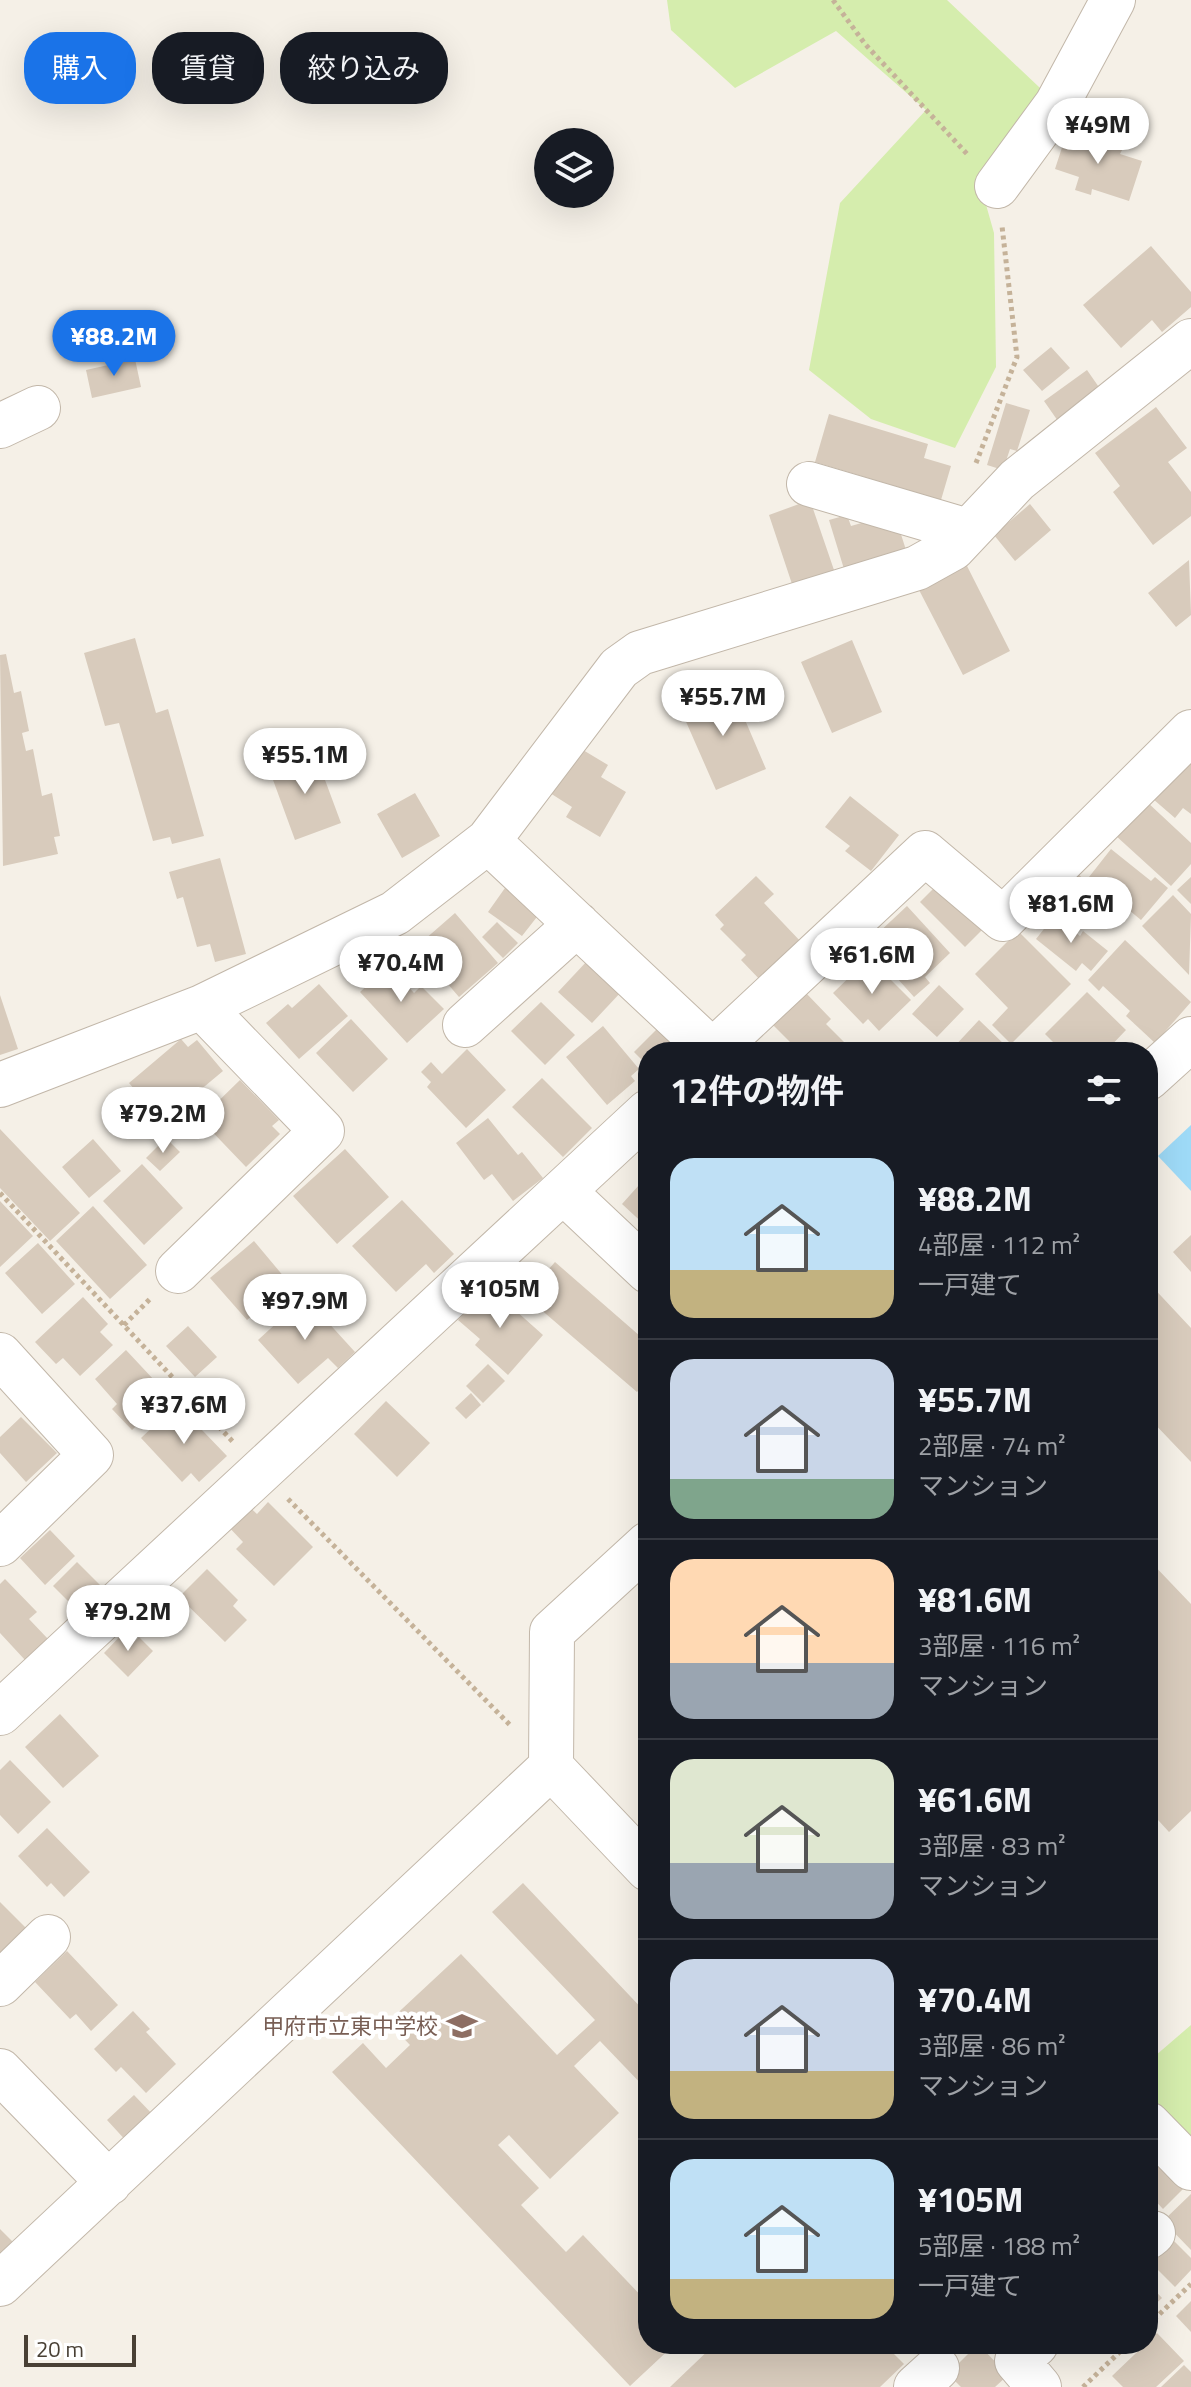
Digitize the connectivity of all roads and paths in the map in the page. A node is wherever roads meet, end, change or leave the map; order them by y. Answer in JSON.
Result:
{"nodes":[{"id":1,"x":833,"y":0,"type":"edge"},
{"id":2,"x":1113,"y":0,"type":"edge"},
{"id":3,"x":997,"y":186,"type":"junction"},
{"id":4,"x":1191,"y":341,"type":"edge"},
{"id":5,"x":809,"y":484,"type":"dead end"},
{"id":6,"x":968,"y":531,"type":"junction"},
{"id":7,"x":1191,"y":732,"type":"edge"},
{"id":8,"x":488,"y":841,"type":"junction"},
{"id":9,"x":577,"y":924,"type":"junction"},
{"id":10,"x":202,"y":1007,"type":"junction"},
{"id":11,"x":465,"y":1025,"type":"dead end"},
{"id":12,"x":1191,"y":1039,"type":"edge"},
{"id":13,"x":702,"y":1042,"type":"edge"},
{"id":14,"x":724,"y":1042,"type":"edge"},
{"id":15,"x":1158,"y":1069,"type":"edge"},
{"id":16,"x":0,"y":1085,"type":"edge"},
{"id":17,"x":638,"y":1121,"type":"edge"},
{"id":18,"x":563,"y":1191,"type":"junction"},
{"id":19,"x":0,"y":1193,"type":"edge"},
{"id":20,"x":638,"y":1262,"type":"edge"},
{"id":21,"x":178,"y":1271,"type":"dead end"},
{"id":22,"x":0,"y":1355,"type":"edge"},
{"id":23,"x":261,"y":1472,"type":"junction"},
{"id":24,"x":0,"y":1544,"type":"edge"},
{"id":25,"x":638,"y":1553,"type":"edge"},
{"id":26,"x":0,"y":1713,"type":"edge"},
{"id":27,"x":551,"y":1767,"type":"junction"},
{"id":28,"x":638,"y":1858,"type":"edge"},
{"id":29,"x":48,"y":1937,"type":"dead end"},
{"id":30,"x":0,"y":1984,"type":"edge"},
{"id":31,"x":0,"y":2071,"type":"edge"},
{"id":32,"x":1158,"y":2134,"type":"edge"},
{"id":33,"x":1191,"y":2168,"type":"edge"},
{"id":34,"x":109,"y":2183,"type":"junction"},
{"id":35,"x":0,"y":2284,"type":"edge"},
{"id":36,"x":1191,"y":2284,"type":"edge"},
{"id":37,"x":1158,"y":2315,"type":"edge"},
{"id":38,"x":1118,"y":2354,"type":"edge"},
{"id":39,"x":1083,"y":2387,"type":"edge"}],
"edges":[{"from":1,"to":3,"type":"path"},
{"from":2,"to":3,"type":"street"},
{"from":3,"to":6,"type":"path"},
{"from":4,"to":6,"type":"street"},
{"from":5,"to":6,"type":"street"},
{"from":6,"to":8,"type":"street"},
{"from":7,"to":14,"type":"street"},
{"from":8,"to":9,"type":"street"},
{"from":8,"to":10,"type":"street"},
{"from":9,"to":11,"type":"street"},
{"from":9,"to":13,"type":"street"},
{"from":10,"to":16,"type":"street"},
{"from":10,"to":21,"type":"street"},
{"from":12,"to":15,"type":"street"},
{"from":17,"to":18,"type":"street"},
{"from":18,"to":20,"type":"street"},
{"from":18,"to":23,"type":"street"},
{"from":19,"to":23,"type":"path"},
{"from":22,"to":24,"type":"street"},
{"from":23,"to":26,"type":"street"},
{"from":23,"to":27,"type":"path"},
{"from":25,"to":27,"type":"street"},
{"from":27,"to":28,"type":"street"},
{"from":27,"to":34,"type":"street"},
{"from":29,"to":30,"type":"street"},
{"from":31,"to":34,"type":"street"},
{"from":32,"to":33,"type":"street"},
{"from":34,"to":35,"type":"street"},
{"from":36,"to":37,"type":"path"},
{"from":38,"to":39,"type":"path"}]}
